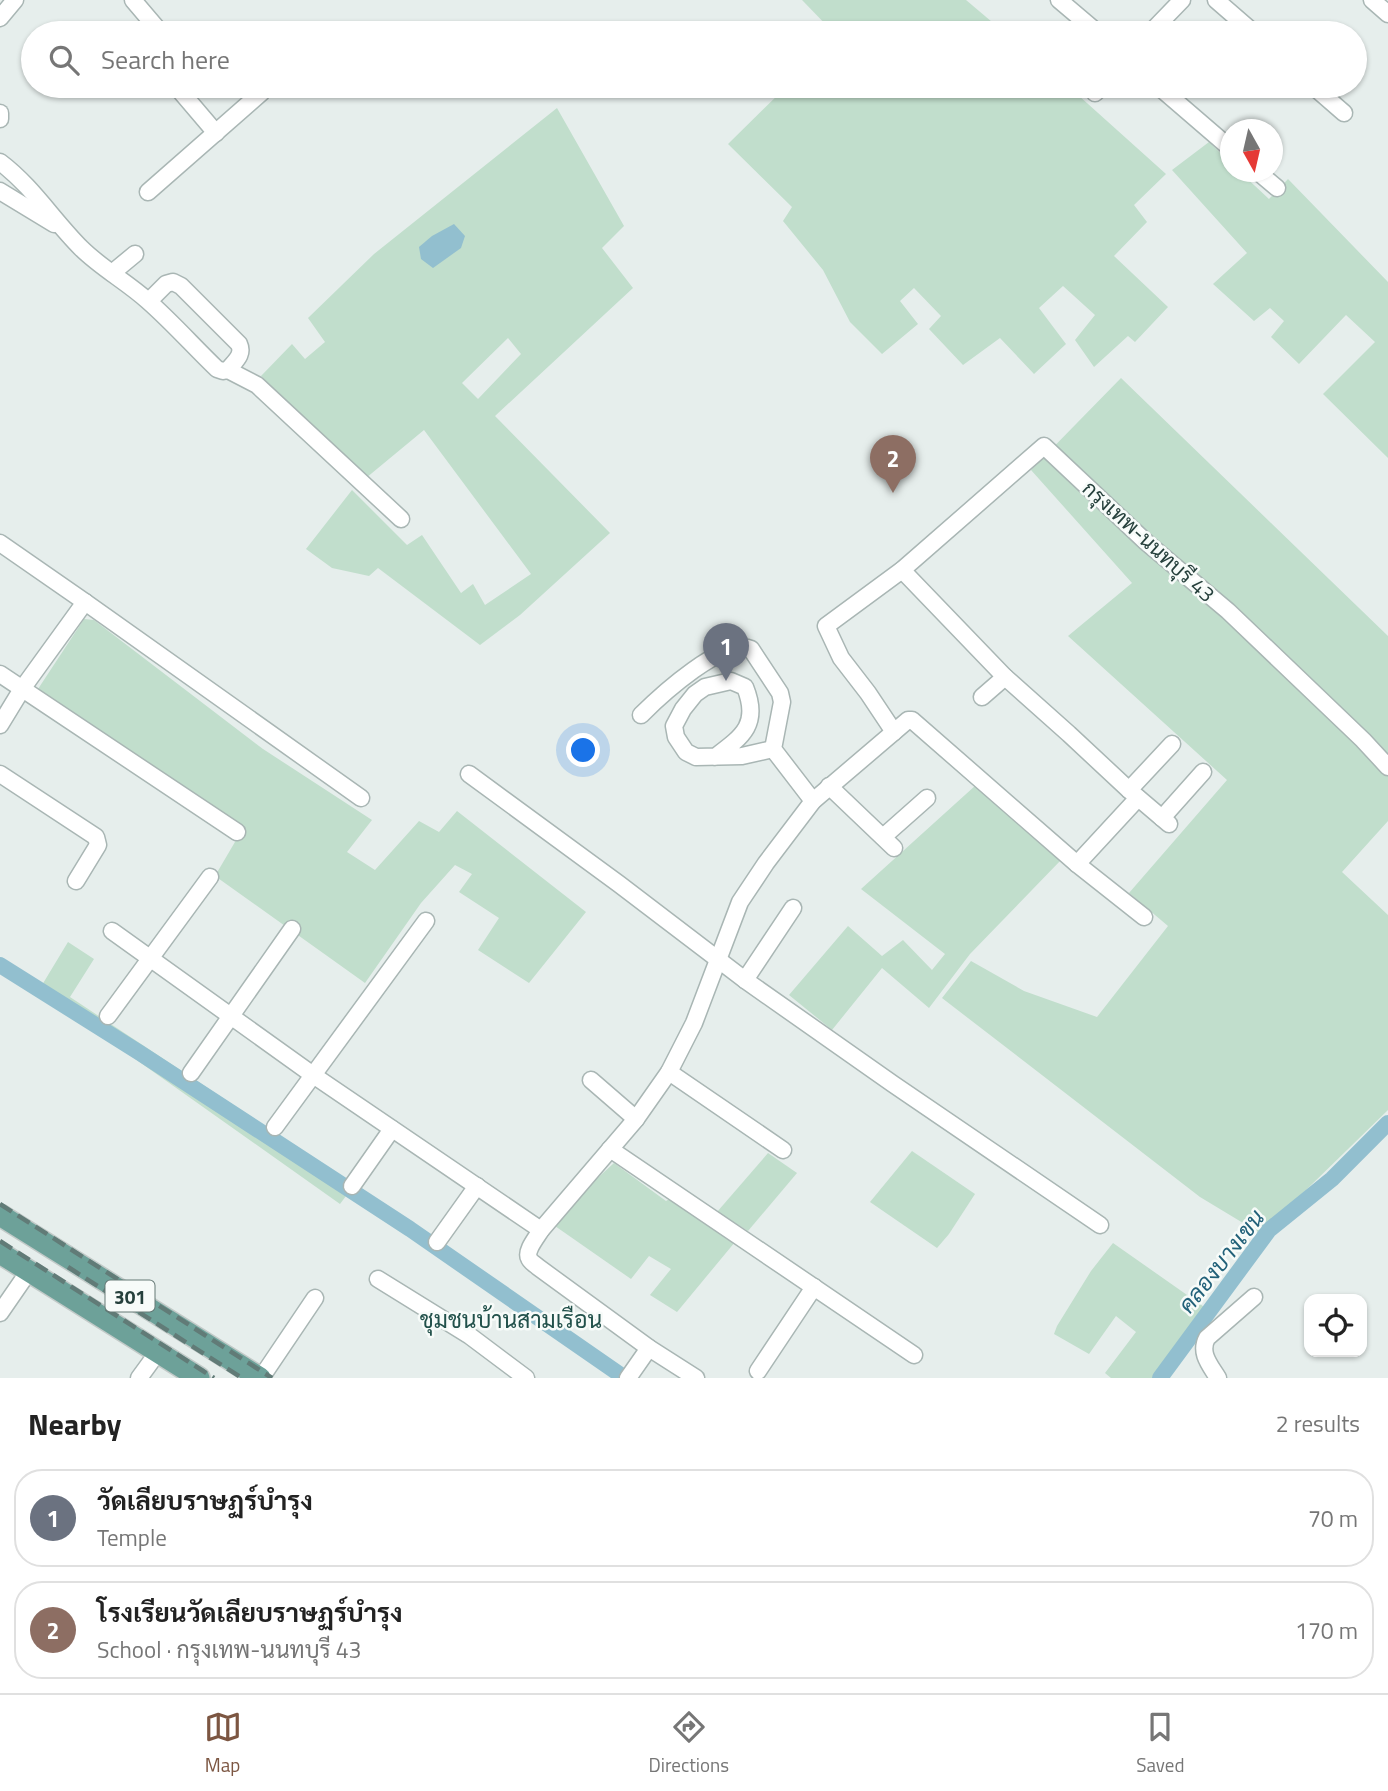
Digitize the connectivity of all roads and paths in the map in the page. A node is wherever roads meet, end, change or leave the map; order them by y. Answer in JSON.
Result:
{"nodes":[{"id":1,"x":15,"y":0,"type":"edge"},
{"id":2,"x":133,"y":0,"type":"edge"},
{"id":3,"x":1059,"y":0,"type":"edge"},
{"id":4,"x":1182,"y":0,"type":"edge"},
{"id":5,"x":1216,"y":0,"type":"edge"},
{"id":6,"x":1372,"y":0,"type":"edge"},
{"id":7,"x":1388,"y":13,"type":"edge"},
{"id":8,"x":0,"y":19,"type":"edge"},
{"id":9,"x":151,"y":21,"type":"edge"},
{"id":10,"x":1084,"y":21,"type":"edge"},
{"id":11,"x":1162,"y":21,"type":"edge"},
{"id":12,"x":1240,"y":21,"type":"edge"},
{"id":13,"x":186,"y":98,"type":"edge"},
{"id":14,"x":255,"y":98,"type":"edge"},
{"id":15,"x":1172,"y":98,"type":"edge"},
{"id":16,"x":1327,"y":98,"type":"edge"},
{"id":17,"x":0,"y":113,"type":"edge"},
{"id":18,"x":1344,"y":113,"type":"dead end"},
{"id":19,"x":0,"y":119,"type":"edge"},
{"id":20,"x":216,"y":134,"type":"junction"},
{"id":21,"x":1220,"y":139,"type":"edge"},
{"id":22,"x":0,"y":162,"type":"edge"},
{"id":23,"x":1270,"y":182,"type":"edge"},
{"id":24,"x":1277,"y":188,"type":"dead end"},
{"id":25,"x":0,"y":191,"type":"edge"},
{"id":26,"x":148,"y":192,"type":"dead end"},
{"id":27,"x":60,"y":227,"type":"junction"},
{"id":28,"x":135,"y":254,"type":"dead end"},
{"id":29,"x":112,"y":273,"type":"junction"},
{"id":30,"x":149,"y":301,"type":"junction"},
{"id":31,"x":228,"y":370,"type":"junction"},
{"id":32,"x":401,"y":519,"type":"dead end"},
{"id":33,"x":0,"y":543,"type":"edge"},
{"id":34,"x":902,"y":570,"type":"junction"},
{"id":35,"x":85,"y":601,"type":"junction"},
{"id":36,"x":0,"y":674,"type":"edge"},
{"id":37,"x":1005,"y":677,"type":"junction"},
{"id":38,"x":22,"y":689,"type":"junction"},
{"id":39,"x":982,"y":697,"type":"dead end"},
{"id":40,"x":641,"y":715,"type":"dead end"},
{"id":41,"x":0,"y":725,"type":"edge"},
{"id":42,"x":894,"y":732,"type":"junction"},
{"id":43,"x":1172,"y":744,"type":"dead end"},
{"id":44,"x":773,"y":749,"type":"junction"},
{"id":45,"x":715,"y":757,"type":"junction"},
{"id":46,"x":1388,"y":767,"type":"edge"},
{"id":47,"x":1203,"y":772,"type":"dead end"},
{"id":48,"x":0,"y":774,"type":"edge"},
{"id":49,"x":469,"y":774,"type":"dead end"},
{"id":50,"x":829,"y":786,"type":"junction"},
{"id":51,"x":1134,"y":794,"type":"junction"},
{"id":52,"x":361,"y":798,"type":"dead end"},
{"id":53,"x":927,"y":798,"type":"dead end"},
{"id":54,"x":813,"y":801,"type":"junction"},
{"id":55,"x":237,"y":832,"type":"dead end"},
{"id":56,"x":1077,"y":864,"type":"junction"},
{"id":57,"x":210,"y":877,"type":"dead end"},
{"id":58,"x":76,"y":881,"type":"dead end"},
{"id":59,"x":793,"y":908,"type":"dead end"},
{"id":60,"x":1144,"y":917,"type":"dead end"},
{"id":61,"x":426,"y":921,"type":"dead end"},
{"id":62,"x":292,"y":929,"type":"dead end"},
{"id":63,"x":112,"y":931,"type":"dead end"},
{"id":64,"x":150,"y":958,"type":"junction"},
{"id":65,"x":718,"y":960,"type":"junction"},
{"id":66,"x":745,"y":980,"type":"junction"},
{"id":67,"x":108,"y":1016,"type":"dead end"},
{"id":68,"x":230,"y":1016,"type":"junction"},
{"id":69,"x":669,"y":1072,"type":"junction"},
{"id":70,"x":191,"y":1073,"type":"dead end"},
{"id":71,"x":313,"y":1075,"type":"junction"},
{"id":72,"x":591,"y":1080,"type":"dead end"},
{"id":73,"x":636,"y":1119,"type":"junction"},
{"id":74,"x":275,"y":1126,"type":"dead end"},
{"id":75,"x":392,"y":1129,"type":"junction"},
{"id":76,"x":610,"y":1149,"type":"junction"},
{"id":77,"x":783,"y":1150,"type":"dead end"},
{"id":78,"x":352,"y":1186,"type":"dead end"},
{"id":79,"x":477,"y":1186,"type":"junction"},
{"id":80,"x":0,"y":1215,"type":"edge"},
{"id":81,"x":1100,"y":1225,"type":"dead end"},
{"id":82,"x":541,"y":1230,"type":"junction"},
{"id":83,"x":437,"y":1242,"type":"dead end"},
{"id":84,"x":0,"y":1253,"type":"edge"},
{"id":85,"x":29,"y":1271,"type":"junction"},
{"id":86,"x":378,"y":1279,"type":"dead end"},
{"id":87,"x":814,"y":1287,"type":"junction"},
{"id":88,"x":314,"y":1297,"type":"dead end"},
{"id":89,"x":1254,"y":1297,"type":"dead end"},
{"id":90,"x":0,"y":1313,"type":"edge"},
{"id":91,"x":649,"y":1348,"type":"junction"},
{"id":92,"x":158,"y":1352,"type":"junction"},
{"id":93,"x":914,"y":1355,"type":"dead end"},
{"id":94,"x":758,"y":1371,"type":"dead end"},
{"id":95,"x":139,"y":1378,"type":"edge"},
{"id":96,"x":198,"y":1378,"type":"edge"},
{"id":97,"x":260,"y":1378,"type":"edge"},
{"id":98,"x":526,"y":1378,"type":"edge"},
{"id":99,"x":628,"y":1378,"type":"edge"},
{"id":100,"x":696,"y":1378,"type":"edge"},
{"id":101,"x":1218,"y":1378,"type":"edge"}],
"edges":[{"from":1,"to":8,"type":"street"},
{"from":2,"to":9,"type":"street"},
{"from":3,"to":10,"type":"street"},
{"from":4,"to":11,"type":"street"},
{"from":5,"to":12,"type":"street"},
{"from":6,"to":7,"type":"street"},
{"from":13,"to":20,"type":"street"},
{"from":14,"to":20,"type":"street"},
{"from":15,"to":21,"type":"street"},
{"from":16,"to":18,"type":"street"},
{"from":17,"to":19,"type":"street"},
{"from":20,"to":26,"type":"street"},
{"from":22,"to":27,"type":"street"},
{"from":23,"to":24,"type":"street"},
{"from":25,"to":27,"type":"street"},
{"from":27,"to":29,"type":"street"},
{"from":28,"to":29,"type":"street"},
{"from":29,"to":30,"type":"street"},
{"from":30,"to":31,"type":"street"},
{"from":30,"to":31,"type":"street"},
{"from":31,"to":32,"type":"street"},
{"from":33,"to":35,"type":"street"},
{"from":34,"to":37,"type":"street"},
{"from":34,"to":42,"type":"street"},
{"from":34,"to":46,"type":"street","name":"กรุงเทพ-นนทบุรี 43"},
{"from":35,"to":38,"type":"street"},
{"from":35,"to":52,"type":"street"},
{"from":36,"to":38,"type":"street"},
{"from":37,"to":39,"type":"street"},
{"from":37,"to":51,"type":"street"},
{"from":38,"to":41,"type":"street"},
{"from":38,"to":55,"type":"street"},
{"from":40,"to":44,"type":"street"},
{"from":42,"to":50,"type":"street"},
{"from":42,"to":56,"type":"street"},
{"from":43,"to":51,"type":"street"},
{"from":44,"to":45,"type":"street"},
{"from":44,"to":54,"type":"street"},
{"from":45,"to":45,"type":"street"},
{"from":47,"to":51,"type":"street"},
{"from":48,"to":58,"type":"street"},
{"from":49,"to":65,"type":"street"},
{"from":50,"to":53,"type":"street"},
{"from":50,"to":54,"type":"street"},
{"from":51,"to":56,"type":"street"},
{"from":54,"to":65,"type":"street"},
{"from":56,"to":60,"type":"street"},
{"from":57,"to":64,"type":"street"},
{"from":59,"to":66,"type":"street"},
{"from":61,"to":71,"type":"street"},
{"from":62,"to":68,"type":"street"},
{"from":63,"to":64,"type":"street"},
{"from":64,"to":67,"type":"street"},
{"from":64,"to":68,"type":"street"},
{"from":65,"to":66,"type":"street"},
{"from":65,"to":69,"type":"street"},
{"from":66,"to":81,"type":"street"},
{"from":68,"to":70,"type":"street"},
{"from":68,"to":71,"type":"street"},
{"from":69,"to":73,"type":"street"},
{"from":69,"to":77,"type":"street"},
{"from":71,"to":74,"type":"street"},
{"from":71,"to":75,"type":"street"},
{"from":72,"to":73,"type":"street"},
{"from":73,"to":76,"type":"street"},
{"from":75,"to":78,"type":"street"},
{"from":75,"to":79,"type":"street"},
{"from":76,"to":82,"type":"street"},
{"from":76,"to":87,"type":"street"},
{"from":79,"to":82,"type":"street"},
{"from":79,"to":83,"type":"street"},
{"from":80,"to":97,"type":"main road","number":"301"},
{"from":82,"to":91,"type":"street"},
{"from":84,"to":85,"type":"main road","number":"301"},
{"from":85,"to":90,"type":"street"},
{"from":85,"to":92,"type":"main road","number":"301"},
{"from":86,"to":98,"type":"street"},
{"from":87,"to":93,"type":"street"},
{"from":87,"to":94,"type":"street"},
{"from":88,"to":97,"type":"street"},
{"from":89,"to":101,"type":"street"},
{"from":91,"to":99,"type":"street"},
{"from":91,"to":100,"type":"street"},
{"from":92,"to":95,"type":"street"},
{"from":92,"to":96,"type":"main road","number":"301"}]}
